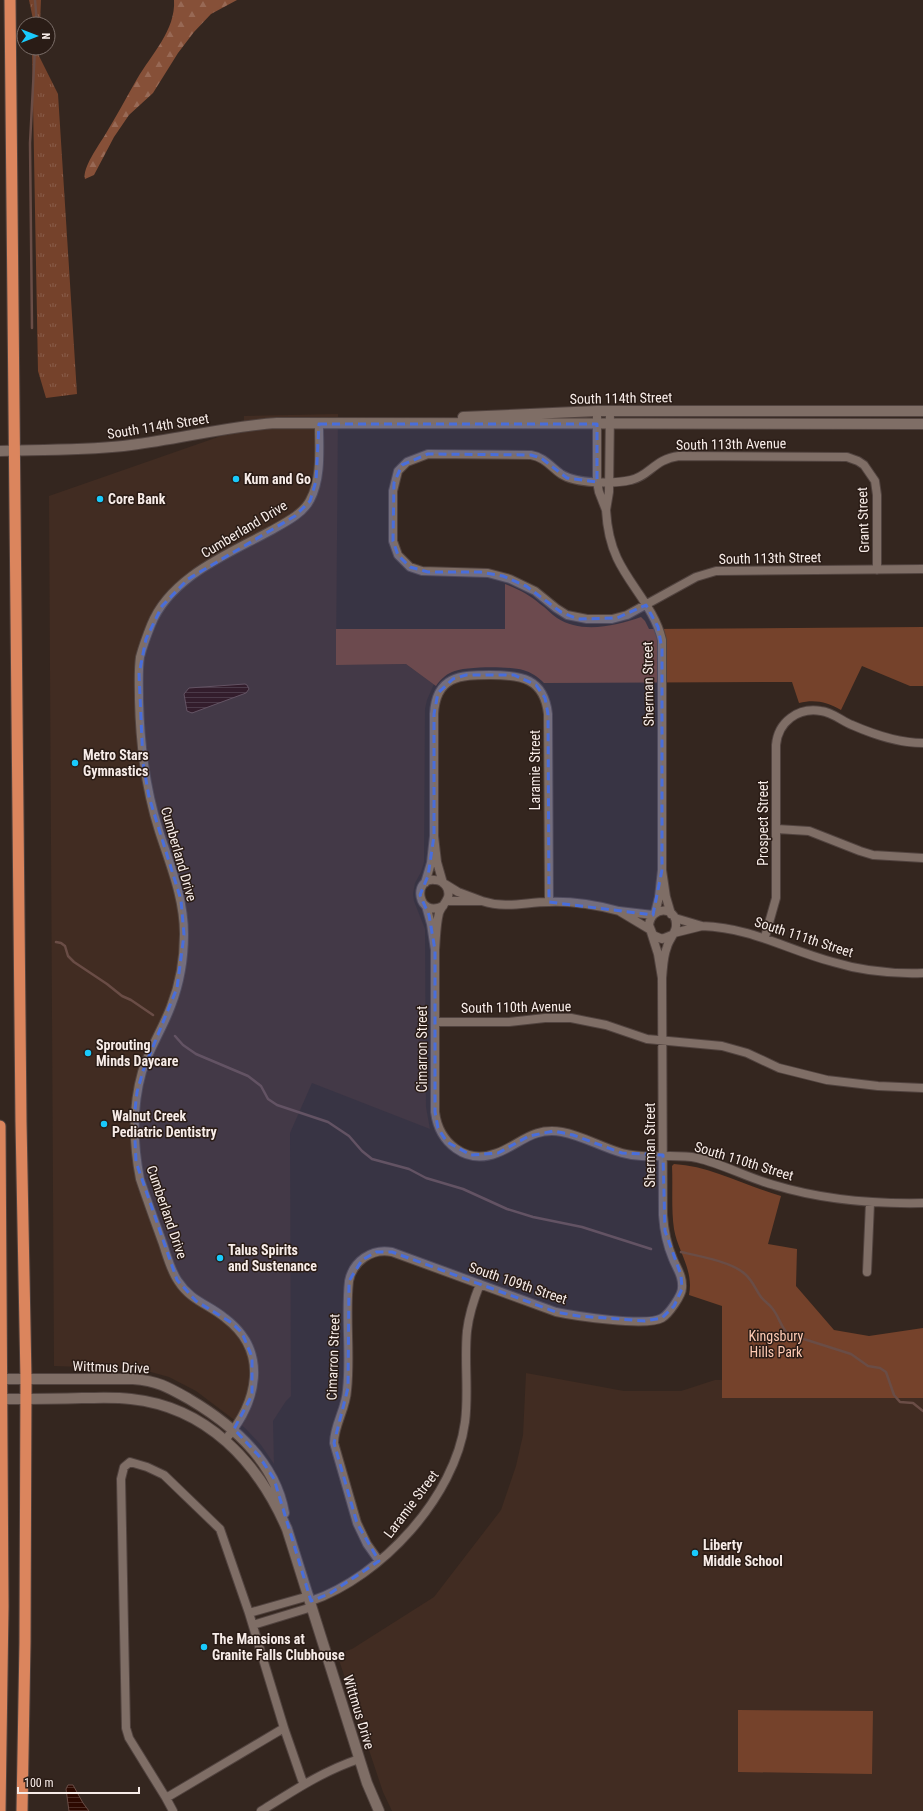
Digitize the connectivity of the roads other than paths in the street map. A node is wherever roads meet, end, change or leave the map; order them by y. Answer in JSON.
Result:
{"nodes":[{"id":1,"x":10,"y":0,"type":"edge"},
{"id":2,"x":597,"y":411,"type":"junction"},
{"id":3,"x":610,"y":411,"type":"junction"},
{"id":4,"x":923,"y":411,"type":"edge"},
{"id":5,"x":319,"y":424,"type":"junction"},
{"id":6,"x":597,"y":424,"type":"junction"},
{"id":7,"x":610,"y":424,"type":"junction"},
{"id":8,"x":923,"y":424,"type":"edge"},
{"id":9,"x":14,"y":450,"type":"junction"},
{"id":10,"x":0,"y":451,"type":"edge"},
{"id":11,"x":869,"y":470,"type":"joint"},
{"id":12,"x":597,"y":482,"type":"junction"},
{"id":13,"x":609,"y":482,"type":"junction"},
{"id":14,"x":606,"y":510,"type":"junction"},
{"id":15,"x":404,"y":562,"type":"joint"},
{"id":16,"x":923,"y":569,"type":"edge"},
{"id":17,"x":877,"y":570,"type":"junction"},
{"id":18,"x":646,"y":605,"type":"junction"},
{"id":19,"x":923,"y":744,"type":"edge"},
{"id":20,"x":777,"y":829,"type":"junction"},
{"id":21,"x":434,"y":836,"type":"junction"},
{"id":22,"x":923,"y":858,"type":"edge"},
{"id":23,"x":662,"y":870,"type":"junction"},
{"id":24,"x":425,"y":883,"type":"junction"},
{"id":25,"x":444,"y":884,"type":"junction"},
{"id":26,"x":482,"y":901,"type":"junction"},
{"id":27,"x":549,"y":902,"type":"junction"},
{"id":28,"x":445,"y":904,"type":"junction"},
{"id":29,"x":426,"y":906,"type":"junction"},
{"id":30,"x":619,"y":911,"type":"junction"},
{"id":31,"x":654,"y":914,"type":"junction"},
{"id":32,"x":673,"y":916,"type":"junction"},
{"id":33,"x":702,"y":926,"type":"junction"},
{"id":34,"x":650,"y":930,"type":"junction"},
{"id":35,"x":673,"y":934,"type":"junction"},
{"id":36,"x":765,"y":938,"type":"junction"},
{"id":37,"x":434,"y":950,"type":"junction"},
{"id":38,"x":923,"y":973,"type":"edge"},
{"id":39,"x":662,"y":978,"type":"junction"},
{"id":40,"x":435,"y":1022,"type":"junction"},
{"id":41,"x":662,"y":1041,"type":"junction"},
{"id":42,"x":923,"y":1088,"type":"edge"},
{"id":43,"x":0,"y":1126,"type":"edge"},
{"id":44,"x":470,"y":1154,"type":"joint"},
{"id":45,"x":663,"y":1155,"type":"junction"},
{"id":46,"x":870,"y":1203,"type":"junction"},
{"id":47,"x":923,"y":1203,"type":"edge"},
{"id":48,"x":356,"y":1265,"type":"joint"},
{"id":49,"x":868,"y":1272,"type":"dead end"},
{"id":50,"x":480,"y":1284,"type":"junction"},
{"id":51,"x":674,"y":1306,"type":"joint"},
{"id":52,"x":26,"y":1379,"type":"junction"},
{"id":53,"x":1,"y":1380,"type":"edge"},
{"id":54,"x":1,"y":1399,"type":"edge"},
{"id":55,"x":26,"y":1399,"type":"junction"},
{"id":56,"x":234,"y":1429,"type":"junction"},
{"id":57,"x":225,"y":1440,"type":"junction"},
{"id":58,"x":287,"y":1528,"type":"junction"},
{"id":59,"x":379,"y":1561,"type":"junction"},
{"id":60,"x":311,"y":1601,"type":"junction"},
{"id":61,"x":249,"y":1613,"type":"junction"},
{"id":62,"x":253,"y":1626,"type":"junction"},
{"id":63,"x":284,"y":1728,"type":"junction"},
{"id":64,"x":359,"y":1759,"type":"junction"},
{"id":65,"x":305,"y":1784,"type":"junction"},
{"id":66,"x":166,"y":1798,"type":"junction"},
{"id":67,"x":0,"y":1811,"type":"edge"},
{"id":68,"x":22,"y":1811,"type":"edge"},
{"id":69,"x":173,"y":1811,"type":"edge"},
{"id":70,"x":261,"y":1811,"type":"edge"},
{"id":71,"x":379,"y":1811,"type":"edge"}],
"edges":[{"from":1,"to":9,"type":"highway"},
{"from":2,"to":3,"type":"street","name":"South 114th Street"},
{"from":2,"to":5,"type":"street","name":"South 114th Street"},
{"from":2,"to":6,"type":"street","name":"Sherman Street"},
{"from":3,"to":4,"type":"street","name":"South 114th Street"},
{"from":3,"to":7,"type":"street","name":"Sherman Street"},
{"from":5,"to":6,"type":"street","name":"South 114th Street"},
{"from":5,"to":9,"type":"street","name":"South 114th Street"},
{"from":5,"to":56,"type":"street","name":"Cumberland Drive"},
{"from":6,"to":7,"type":"street","name":"South 114th Street"},
{"from":6,"to":12,"type":"street","name":"Sherman Street"},
{"from":7,"to":8,"type":"street","name":"South 114th Street"},
{"from":7,"to":13,"type":"street","name":"Sherman Street"},
{"from":9,"to":10,"type":"street","name":"South 114th Street"},
{"from":9,"to":52,"type":"highway"},
{"from":11,"to":13,"type":"street","name":"South 113th Avenue"},
{"from":11,"to":17,"type":"street","name":"Grant Street"},
{"from":12,"to":13,"type":"street","name":"South 113th Avenue"},
{"from":12,"to":14,"type":"street","name":"Sherman Street"},
{"from":12,"to":15,"type":"street","name":"South 113th Avenue"},
{"from":13,"to":14,"type":"street","name":"Sherman Street"},
{"from":14,"to":18,"type":"street","name":"Sherman Street"},
{"from":15,"to":18,"type":"street","name":"South 113th Street"},
{"from":16,"to":17,"type":"street","name":"South 113th Street"},
{"from":17,"to":18,"type":"street","name":"South 113th Street"},
{"from":18,"to":23,"type":"street","name":"Sherman Street"},
{"from":19,"to":20,"type":"street","name":"Prospect Street"},
{"from":20,"to":22,"type":"street"},
{"from":20,"to":36,"type":"street","name":"Prospect Street"},
{"from":21,"to":24,"type":"street"},
{"from":21,"to":25,"type":"street"},
{"from":21,"to":27,"type":"street","name":"Laramie Street"},
{"from":23,"to":31,"type":"street","name":"Sherman Street"},
{"from":23,"to":32,"type":"street","name":"Sherman Street"},
{"from":24,"to":25,"type":"street"},
{"from":24,"to":29,"type":"street"},
{"from":25,"to":26,"type":"street"},
{"from":25,"to":28,"type":"street"},
{"from":26,"to":27,"type":"street"},
{"from":26,"to":28,"type":"street"},
{"from":27,"to":30,"type":"street"},
{"from":28,"to":29,"type":"street"},
{"from":28,"to":37,"type":"street","name":"Cimarron Street"},
{"from":29,"to":37,"type":"street","name":"Cimarron Street"},
{"from":30,"to":31,"type":"street"},
{"from":30,"to":34,"type":"street"},
{"from":31,"to":32,"type":"street"},
{"from":31,"to":34,"type":"street"},
{"from":32,"to":33,"type":"street","name":"South 111th Street"},
{"from":32,"to":35,"type":"street"},
{"from":33,"to":35,"type":"street","name":"South 111th Street"},
{"from":33,"to":36,"type":"street","name":"South 111th Street"},
{"from":34,"to":35,"type":"street"},
{"from":34,"to":39,"type":"street","name":"Sherman Street"},
{"from":35,"to":39,"type":"street","name":"Sherman Street"},
{"from":36,"to":38,"type":"street","name":"South 111th Street"},
{"from":37,"to":40,"type":"street","name":"Cimarron Street"},
{"from":39,"to":41,"type":"street","name":"Sherman Street"},
{"from":40,"to":41,"type":"street","name":"South 110th Avenue"},
{"from":40,"to":44,"type":"street","name":"Cimarron Street"},
{"from":41,"to":42,"type":"street","name":"South 110th Avenue"},
{"from":41,"to":45,"type":"street","name":"Sherman Street"},
{"from":43,"to":53,"type":"highway"},
{"from":44,"to":45,"type":"street","name":"South 110th Street"},
{"from":45,"to":46,"type":"street","name":"South 110th Street"},
{"from":45,"to":51,"type":"street","name":"Sherman Street"},
{"from":46,"to":47,"type":"street","name":"South 110th Street"},
{"from":46,"to":49,"type":"street"},
{"from":48,"to":50,"type":"street","name":"South 109th Street"},
{"from":48,"to":59,"type":"street","name":"Cimarron Street"},
{"from":50,"to":51,"type":"street","name":"South 109th Street"},
{"from":50,"to":59,"type":"street","name":"Laramie Street"},
{"from":52,"to":53,"type":"street","name":"Wittmus Drive"},
{"from":52,"to":55,"type":"highway"},
{"from":52,"to":56,"type":"street","name":"Wittmus Drive"},
{"from":53,"to":54,"type":"highway"},
{"from":54,"to":55,"type":"street","name":"Wittmus Drive"},
{"from":54,"to":67,"type":"highway"},
{"from":55,"to":57,"type":"street","name":"Wittmus Drive"},
{"from":55,"to":68,"type":"highway"},
{"from":56,"to":57,"type":"street","name":"Cumberland Drive"},
{"from":56,"to":58,"type":"street","name":"Wittmus Drive"},
{"from":57,"to":58,"type":"street","name":"Wittmus Drive"},
{"from":58,"to":60,"type":"street","name":"Wittmus Drive"},
{"from":59,"to":60,"type":"street","name":"Laramie Street"},
{"from":60,"to":61,"type":"street"},
{"from":60,"to":62,"type":"street"},
{"from":60,"to":64,"type":"street","name":"Wittmus Drive"},
{"from":61,"to":62,"type":"street"},
{"from":61,"to":66,"type":"street"},
{"from":62,"to":63,"type":"street"},
{"from":63,"to":65,"type":"street"},
{"from":63,"to":66,"type":"street"},
{"from":64,"to":65,"type":"street"},
{"from":64,"to":71,"type":"street","name":"Wittmus Drive"},
{"from":65,"to":70,"type":"street"},
{"from":66,"to":69,"type":"street"}]}
